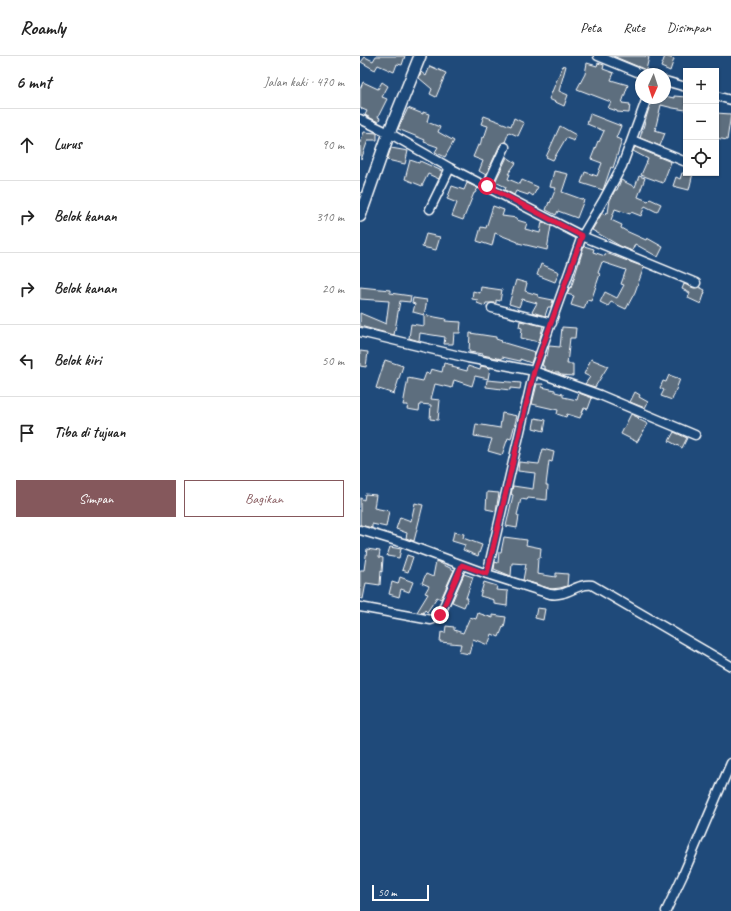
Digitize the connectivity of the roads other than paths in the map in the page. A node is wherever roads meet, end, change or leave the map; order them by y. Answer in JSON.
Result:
{"nodes":[{"id":1,"x":420,"y":56,"type":"edge"},
{"id":2,"x":598,"y":56,"type":"edge"},
{"id":3,"x":635,"y":71,"type":"edge"},
{"id":4,"x":671,"y":83,"type":"edge"},
{"id":5,"x":683,"y":86,"type":"edge"},
{"id":6,"x":719,"y":97,"type":"edge"},
{"id":7,"x":731,"y":100,"type":"edge"},
{"id":8,"x":645,"y":104,"type":"edge"},
{"id":9,"x":360,"y":119,"type":"edge"},
{"id":10,"x":389,"y":133,"type":"junction"},
{"id":11,"x":632,"y":140,"type":"junction"},
{"id":12,"x":505,"y":147,"type":"dead end"},
{"id":13,"x":683,"y":161,"type":"edge"},
{"id":14,"x":450,"y":168,"type":"junction"},
{"id":15,"x":487,"y":186,"type":"junction"},
{"id":16,"x":430,"y":209,"type":"dead end"},
{"id":17,"x":360,"y":216,"type":"edge"},
{"id":18,"x":582,"y":236,"type":"junction"},
{"id":19,"x":696,"y":283,"type":"dead end"},
{"id":20,"x":492,"y":308,"type":"dead end"},
{"id":21,"x":552,"y":322,"type":"junction"},
{"id":22,"x":360,"y":332,"type":"edge"},
{"id":23,"x":534,"y":371,"type":"junction"},
{"id":24,"x":695,"y":435,"type":"dead end"},
{"id":25,"x":360,"y":530,"type":"edge"},
{"id":26,"x":462,"y":565,"type":"junction"},
{"id":27,"x":487,"y":574,"type":"junction"},
{"id":28,"x":360,"y":607,"type":"edge"},
{"id":29,"x":731,"y":666,"type":"edge"},
{"id":30,"x":731,"y":763,"type":"edge"},
{"id":31,"x":666,"y":911,"type":"edge"}],
"edges":[{"from":1,"to":10,"type":"street"},
{"from":2,"to":3,"type":"street"},
{"from":4,"to":5,"type":"street"},
{"from":6,"to":7,"type":"street"},
{"from":8,"to":11,"type":"street"},
{"from":9,"to":10,"type":"street"},
{"from":10,"to":14,"type":"street"},
{"from":10,"to":17,"type":"street"},
{"from":11,"to":13,"type":"street"},
{"from":11,"to":18,"type":"street"},
{"from":12,"to":15,"type":"street"},
{"from":14,"to":15,"type":"street"},
{"from":14,"to":16,"type":"street"},
{"from":15,"to":18,"type":"street"},
{"from":18,"to":19,"type":"street"},
{"from":18,"to":21,"type":"street"},
{"from":20,"to":21,"type":"street"},
{"from":21,"to":23,"type":"street"},
{"from":22,"to":23,"type":"street"},
{"from":23,"to":24,"type":"street"},
{"from":23,"to":27,"type":"street"},
{"from":25,"to":26,"type":"street"},
{"from":26,"to":27,"type":"street"},
{"from":26,"to":28,"type":"street"},
{"from":27,"to":29,"type":"street"},
{"from":30,"to":31,"type":"street"}]}
